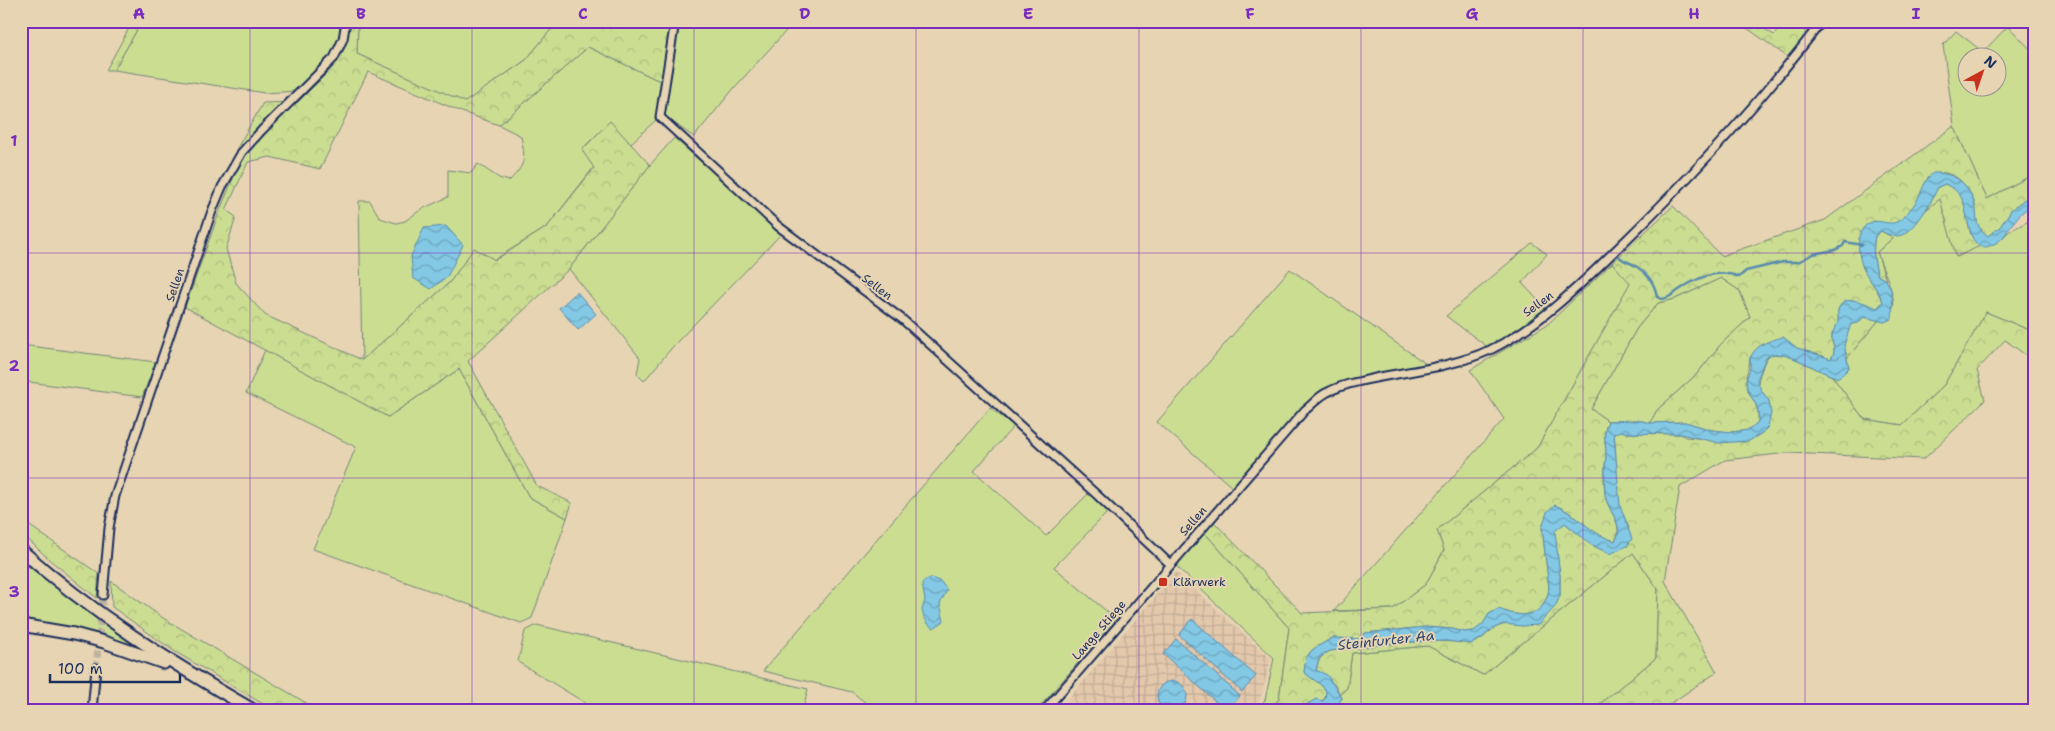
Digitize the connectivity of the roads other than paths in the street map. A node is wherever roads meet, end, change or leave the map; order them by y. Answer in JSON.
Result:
{"nodes":[{"id":1,"x":346,"y":21,"type":"edge"},
{"id":2,"x":675,"y":21,"type":"edge"},
{"id":3,"x":1822,"y":21,"type":"edge"},
{"id":4,"x":21,"y":550,"type":"edge"},
{"id":5,"x":1170,"y":564,"type":"junction"},
{"id":6,"x":103,"y":595,"type":"tunnel mouth"},
{"id":7,"x":21,"y":625,"type":"edge"},
{"id":8,"x":96,"y":668,"type":"tunnel mouth"},
{"id":9,"x":189,"y":673,"type":"junction"},
{"id":10,"x":92,"y":710,"type":"edge"},
{"id":11,"x":253,"y":710,"type":"edge"},
{"id":12,"x":1045,"y":710,"type":"edge"}],
"edges":[{"from":1,"to":6,"type":"street","name":"Sellen"},
{"from":2,"to":5,"type":"street","name":"Sellen"},
{"from":3,"to":5,"type":"street","name":"Sellen"},
{"from":4,"to":9,"type":"highway"},
{"from":5,"to":12,"type":"street","name":"Lange Stiege"},
{"from":7,"to":9,"type":"highway"},
{"from":8,"to":10,"type":"street"},
{"from":9,"to":11,"type":"highway"}]}
